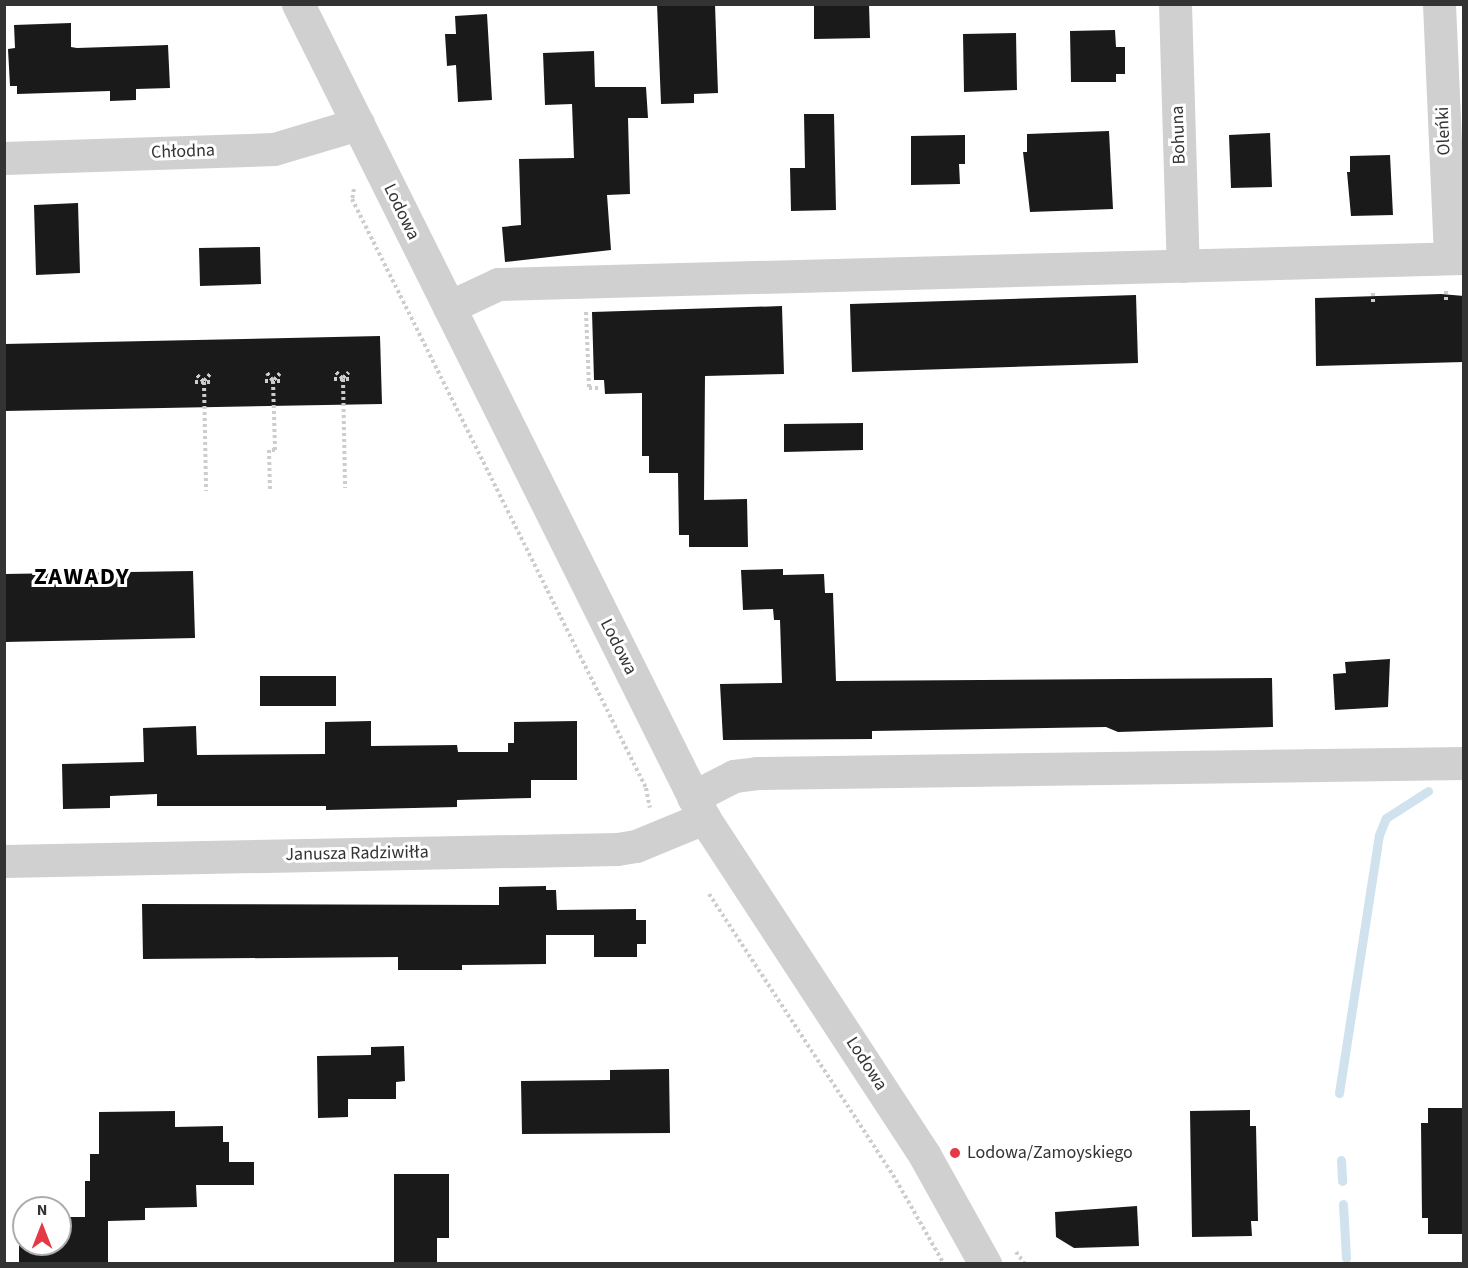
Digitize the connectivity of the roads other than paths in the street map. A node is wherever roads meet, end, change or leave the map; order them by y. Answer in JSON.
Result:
{"nodes":[{"id":1,"x":297,"y":4,"type":"edge"},
{"id":2,"x":1175,"y":4,"type":"edge"},
{"id":3,"x":1438,"y":4,"type":"edge"},
{"id":4,"x":358,"y":124,"type":"junction"},
{"id":5,"x":4,"y":158,"type":"edge"},
{"id":6,"x":1457,"y":258,"type":"edge"},
{"id":7,"x":1183,"y":266,"type":"junction"},
{"id":8,"x":449,"y":308,"type":"junction"},
{"id":9,"x":1464,"y":763,"type":"edge"},
{"id":10,"x":699,"y":807,"type":"junction"},
{"id":11,"x":4,"y":861,"type":"edge"},
{"id":12,"x":985,"y":1263,"type":"edge"}],
"edges":[{"from":1,"to":4,"type":"street","name":"Lodowa"},
{"from":2,"to":7,"type":"street","name":"Bohuna"},
{"from":3,"to":6,"type":"street","name":"Oleńki"},
{"from":4,"to":5,"type":"street","name":"Chłodna"},
{"from":4,"to":8,"type":"street","name":"Lodowa"},
{"from":6,"to":7,"type":"street"},
{"from":7,"to":8,"type":"street"},
{"from":8,"to":10,"type":"street","name":"Lodowa"},
{"from":9,"to":10,"type":"street","name":"Janusza Radziwiłła"},
{"from":10,"to":11,"type":"street","name":"Janusza Radziwiłła"},
{"from":10,"to":12,"type":"street","name":"Lodowa"}]}
